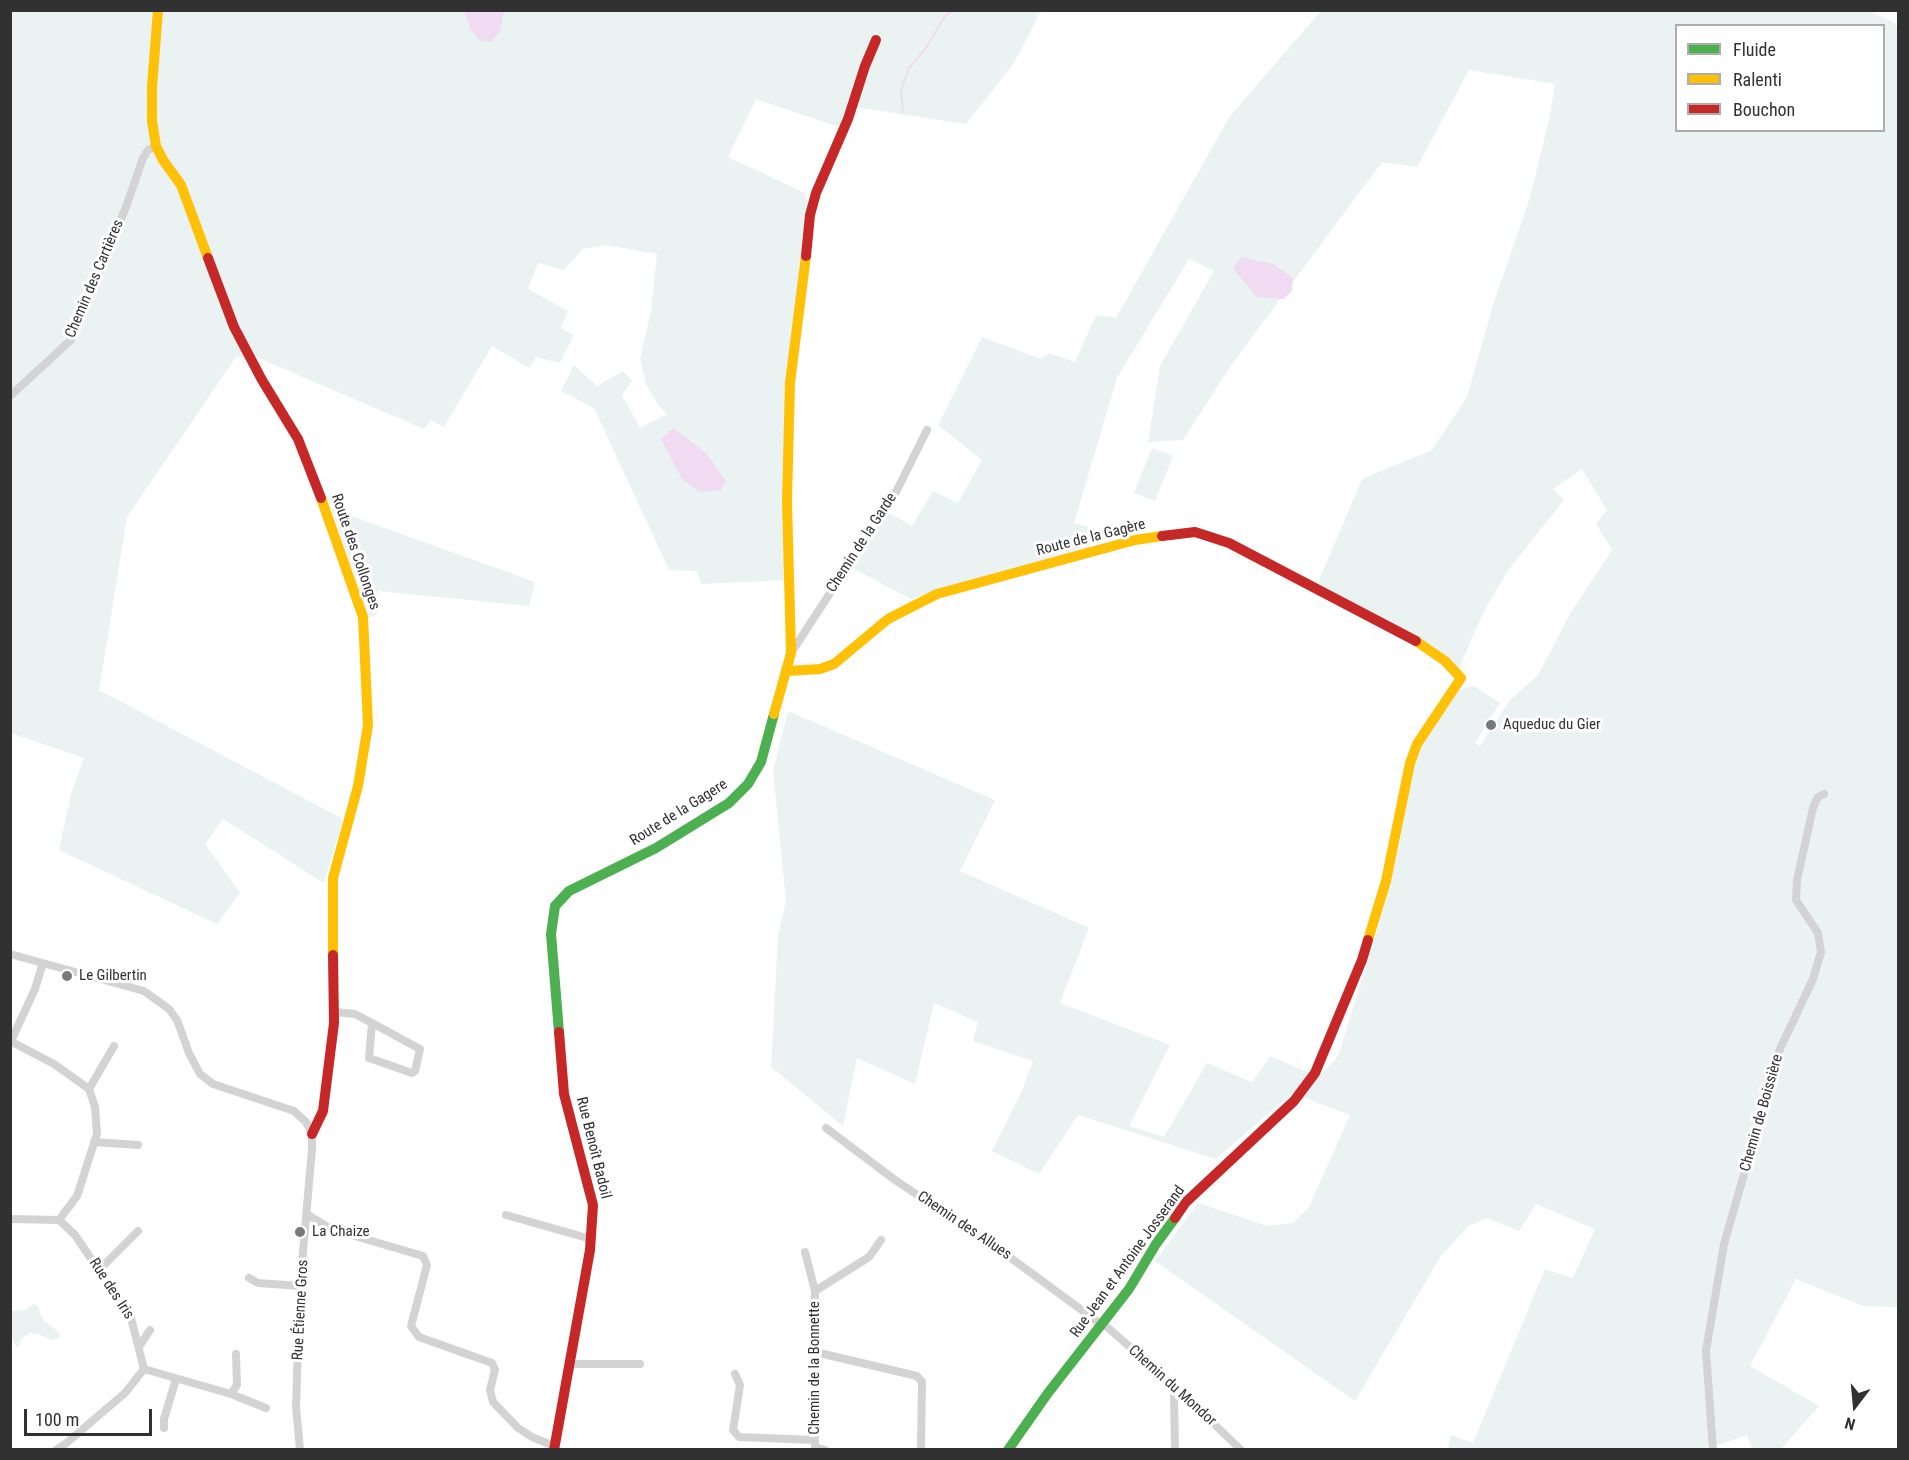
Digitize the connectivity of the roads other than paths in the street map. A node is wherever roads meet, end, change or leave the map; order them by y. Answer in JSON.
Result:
{"nodes":[{"id":1,"x":158,"y":10,"type":"edge"},
{"id":2,"x":876,"y":40,"type":"dead end"},
{"id":3,"x":156,"y":146,"type":"junction"},
{"id":4,"x":10,"y":396,"type":"edge"},
{"id":5,"x":927,"y":430,"type":"dead end"},
{"id":6,"x":791,"y":653,"type":"junction"},
{"id":7,"x":788,"y":671,"type":"junction"},
{"id":8,"x":1461,"y":678,"type":"joint"},
{"id":9,"x":1824,"y":794,"type":"dead end"},
{"id":10,"x":569,"y":891,"type":"joint"},
{"id":11,"x":10,"y":954,"type":"edge"},
{"id":12,"x":42,"y":963,"type":"junction"},
{"id":13,"x":335,"y":1012,"type":"junction"},
{"id":14,"x":372,"y":1023,"type":"junction"},
{"id":15,"x":114,"y":1046,"type":"dead end"},
{"id":16,"x":89,"y":1089,"type":"junction"},
{"id":17,"x":826,"y":1128,"type":"dead end"},
{"id":18,"x":312,"y":1134,"type":"junction"},
{"id":19,"x":94,"y":1143,"type":"junction"},
{"id":20,"x":138,"y":1145,"type":"dead end"},
{"id":21,"x":308,"y":1215,"type":"junction"},
{"id":22,"x":506,"y":1215,"type":"dead end"},
{"id":23,"x":10,"y":1219,"type":"edge"},
{"id":24,"x":59,"y":1220,"type":"junction"},
{"id":25,"x":138,"y":1231,"type":"dead end"},
{"id":26,"x":591,"y":1239,"type":"junction"},
{"id":27,"x":881,"y":1240,"type":"dead end"},
{"id":28,"x":805,"y":1252,"type":"dead end"},
{"id":29,"x":99,"y":1270,"type":"junction"},
{"id":30,"x":249,"y":1278,"type":"dead end"},
{"id":31,"x":300,"y":1286,"type":"junction"},
{"id":32,"x":815,"y":1292,"type":"junction"},
{"id":33,"x":1102,"y":1325,"type":"junction"},
{"id":34,"x":150,"y":1330,"type":"dead end"},
{"id":35,"x":139,"y":1347,"type":"junction"},
{"id":36,"x":815,"y":1352,"type":"junction"},
{"id":37,"x":236,"y":1354,"type":"dead end"},
{"id":38,"x":571,"y":1364,"type":"junction"},
{"id":39,"x":640,"y":1364,"type":"dead end"},
{"id":40,"x":144,"y":1369,"type":"junction"},
{"id":41,"x":735,"y":1374,"type":"dead end"},
{"id":42,"x":176,"y":1379,"type":"junction"},
{"id":43,"x":1179,"y":1390,"type":"junction"},
{"id":44,"x":231,"y":1394,"type":"junction"},
{"id":45,"x":266,"y":1408,"type":"dead end"},
{"id":46,"x":164,"y":1428,"type":"dead end"},
{"id":47,"x":815,"y":1445,"type":"edge"},
{"id":48,"x":554,"y":1448,"type":"edge"},
{"id":49,"x":56,"y":1449,"type":"edge"},
{"id":50,"x":300,"y":1449,"type":"edge"},
{"id":51,"x":825,"y":1449,"type":"edge"},
{"id":52,"x":921,"y":1449,"type":"edge"},
{"id":53,"x":1008,"y":1449,"type":"edge"},
{"id":54,"x":1175,"y":1449,"type":"edge"},
{"id":55,"x":1241,"y":1449,"type":"edge"},
{"id":56,"x":1713,"y":1449,"type":"edge"}],
"edges":[{"from":1,"to":3,"type":"street","name":"Route des Collonges"},
{"from":2,"to":6,"type":"street","name":"Route de la Gagere"},
{"from":3,"to":4,"type":"street","name":"Chemin des Cartières"},
{"from":3,"to":13,"type":"street","name":"Route des Collonges"},
{"from":5,"to":6,"type":"street","name":"Chemin de la Garde"},
{"from":6,"to":7,"type":"street","name":"Route de la Gagere"},
{"from":7,"to":8,"type":"street","name":"Route de la Gagère"},
{"from":7,"to":10,"type":"street","name":"Route de la Gagere"},
{"from":8,"to":33,"type":"street","name":"Rue Jean et Antoine Josserand"},
{"from":9,"to":56,"type":"street","name":"Chemin de Boissière"},
{"from":10,"to":26,"type":"street","name":"Rue Benoît Badoil"},
{"from":11,"to":12,"type":"street"},
{"from":12,"to":16,"type":"street"},
{"from":12,"to":18,"type":"street"},
{"from":13,"to":14,"type":"street"},
{"from":13,"to":18,"type":"street","name":"Route des Collonges"},
{"from":14,"to":14,"type":"street"},
{"from":15,"to":16,"type":"street"},
{"from":16,"to":19,"type":"street"},
{"from":17,"to":33,"type":"street","name":"Chemin des Allues"},
{"from":18,"to":21,"type":"street","name":"Rue Étienne Gros"},
{"from":19,"to":20,"type":"street"},
{"from":19,"to":24,"type":"street"},
{"from":21,"to":31,"type":"street","name":"Rue Étienne Gros"},
{"from":21,"to":48,"type":"street"},
{"from":22,"to":26,"type":"street"},
{"from":23,"to":24,"type":"street"},
{"from":24,"to":29,"type":"street","name":"Rue des Iris"},
{"from":25,"to":29,"type":"street"},
{"from":26,"to":38,"type":"street","name":"Rue Benoît Badoil"},
{"from":27,"to":32,"type":"street"},
{"from":28,"to":32,"type":"street","name":"Chemin de la Bonnette"},
{"from":29,"to":35,"type":"street","name":"Rue des Iris"},
{"from":30,"to":31,"type":"street"},
{"from":31,"to":50,"type":"street","name":"Rue Étienne Gros"},
{"from":32,"to":36,"type":"street","name":"Chemin de la Bonnette"},
{"from":33,"to":43,"type":"street","name":"Chemin du Mondor"},
{"from":33,"to":53,"type":"street","name":"Rue Jean et Antoine Josserand"},
{"from":34,"to":35,"type":"street"},
{"from":35,"to":40,"type":"street","name":"Rue des Iris"},
{"from":36,"to":47,"type":"street","name":"Chemin de la Bonnette"},
{"from":36,"to":52,"type":"street"},
{"from":37,"to":44,"type":"street"},
{"from":38,"to":39,"type":"street"},
{"from":38,"to":48,"type":"street","name":"Rue Benoît Badoil"},
{"from":40,"to":42,"type":"street"},
{"from":40,"to":49,"type":"street"},
{"from":41,"to":47,"type":"street"},
{"from":42,"to":44,"type":"street"},
{"from":42,"to":46,"type":"street"},
{"from":43,"to":54,"type":"street"},
{"from":43,"to":55,"type":"street","name":"Chemin du Mondor"},
{"from":44,"to":45,"type":"street"},
{"from":47,"to":51,"type":"street"}]}
